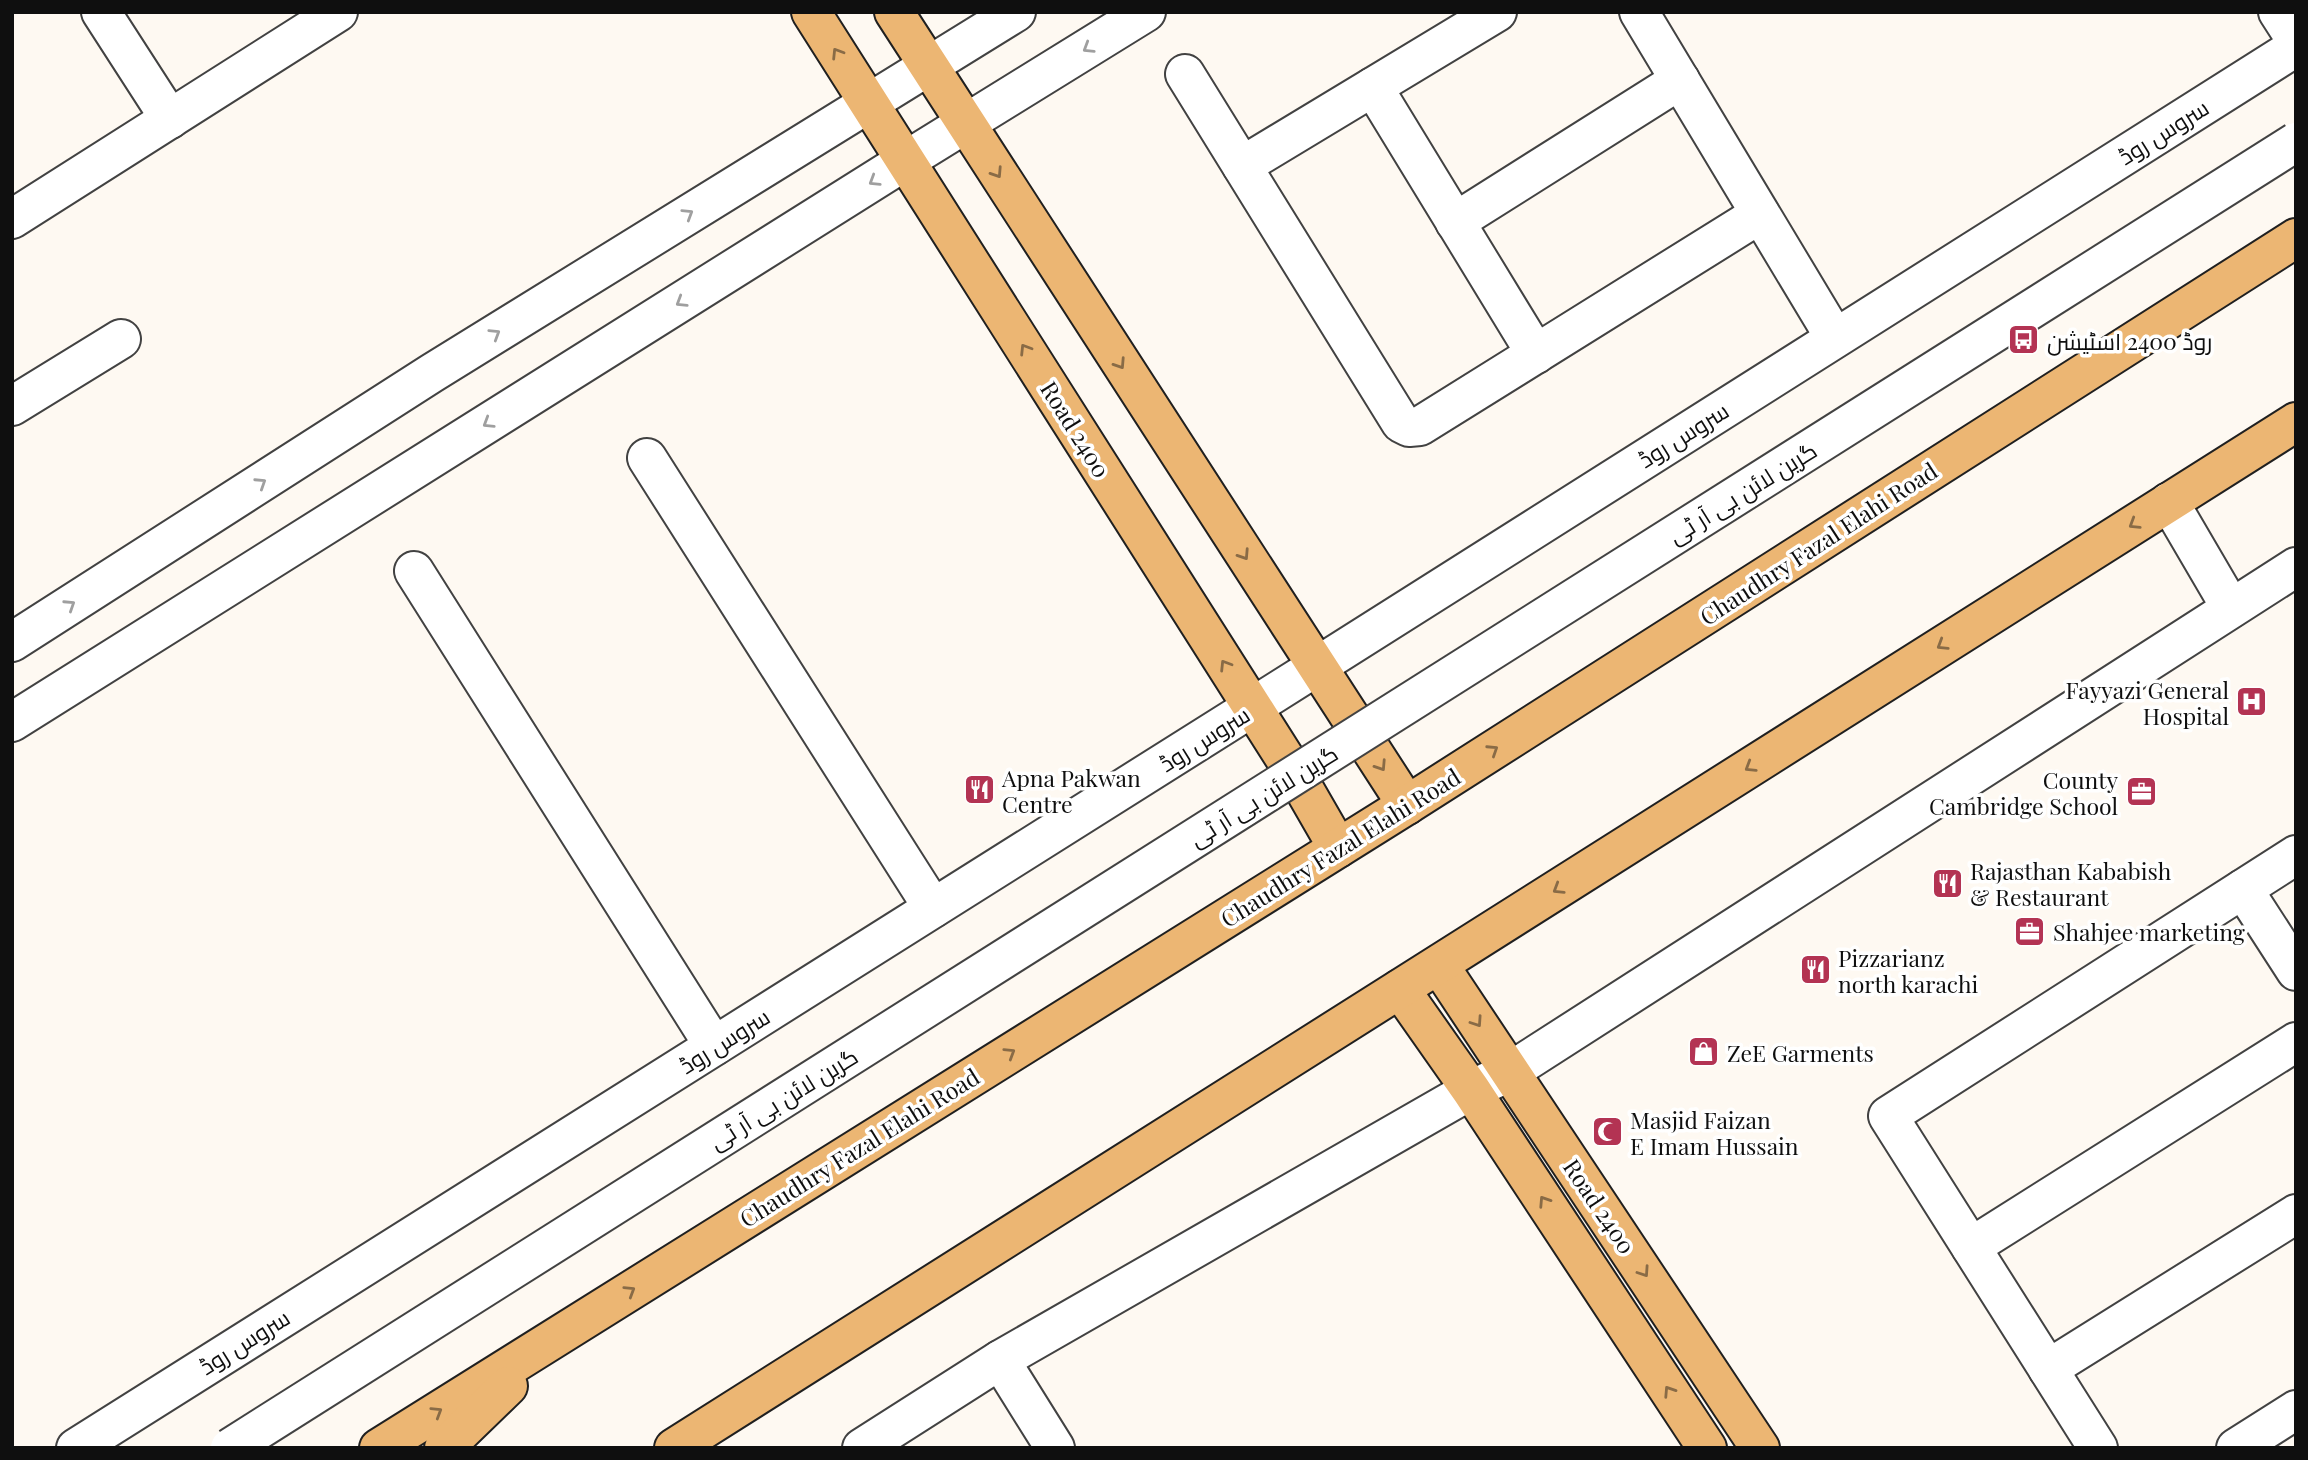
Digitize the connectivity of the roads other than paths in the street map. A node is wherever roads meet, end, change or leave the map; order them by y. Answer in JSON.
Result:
{"nodes":[{"id":1,"x":101,"y":12,"type":"edge"},
{"id":2,"x":338,"y":12,"type":"edge"},
{"id":3,"x":811,"y":12,"type":"edge"},
{"id":4,"x":894,"y":12,"type":"edge"},
{"id":5,"x":1016,"y":12,"type":"edge"},
{"id":6,"x":1146,"y":12,"type":"edge"},
{"id":7,"x":1497,"y":12,"type":"edge"},
{"id":8,"x":1639,"y":12,"type":"edge"},
{"id":9,"x":2278,"y":12,"type":"edge"},
{"id":10,"x":297,"y":23,"type":"edge"},
{"id":11,"x":2296,"y":40,"type":"edge"},
{"id":12,"x":2296,"y":47,"type":"edge"},
{"id":13,"x":928,"y":66,"type":"junction"},
{"id":14,"x":1185,"y":74,"type":"dead end"},
{"id":15,"x":1680,"y":80,"type":"junction"},
{"id":16,"x":1374,"y":87,"type":"junction"},
{"id":17,"x":868,"y":102,"type":"junction"},
{"id":18,"x":170,"y":119,"type":"junction"},
{"id":19,"x":965,"y":124,"type":"junction"},
{"id":20,"x":2296,"y":142,"type":"edge"},
{"id":21,"x":905,"y":161,"type":"junction"},
{"id":22,"x":1242,"y":166,"type":"junction"},
{"id":23,"x":1760,"y":214,"type":"junction"},
{"id":24,"x":12,"y":219,"type":"edge"},
{"id":25,"x":1455,"y":222,"type":"junction"},
{"id":26,"x":2296,"y":238,"type":"edge"},
{"id":27,"x":2296,"y":257,"type":"edge"},
{"id":28,"x":2211,"y":292,"type":"junction"},
{"id":29,"x":1835,"y":338,"type":"junction"},
{"id":30,"x":121,"y":339,"type":"dead end"},
{"id":31,"x":1536,"y":354,"type":"junction"},
{"id":32,"x":2296,"y":395,"type":"edge"},
{"id":33,"x":12,"y":406,"type":"edge"},
{"id":34,"x":2296,"y":422,"type":"edge"},
{"id":35,"x":647,"y":458,"type":"dead end"},
{"id":36,"x":2169,"y":502,"type":"junction"},
{"id":37,"x":2296,"y":567,"type":"edge"},
{"id":38,"x":414,"y":571,"type":"dead end"},
{"id":39,"x":2231,"y":608,"type":"junction"},
{"id":40,"x":12,"y":642,"type":"edge"},
{"id":41,"x":1316,"y":667,"type":"junction"},
{"id":42,"x":1252,"y":707,"type":"junction"},
{"id":43,"x":12,"y":722,"type":"edge"},
{"id":44,"x":1407,"y":805,"type":"junction"},
{"id":45,"x":1338,"y":848,"type":"junction"},
{"id":46,"x":2296,"y":855,"type":"edge"},
{"id":47,"x":2243,"y":889,"type":"junction"},
{"id":48,"x":933,"y":908,"type":"junction"},
{"id":49,"x":1439,"y":965,"type":"junction"},
{"id":50,"x":2296,"y":971,"type":"edge"},
{"id":51,"x":1400,"y":989,"type":"junction"},
{"id":52,"x":2296,"y":1042,"type":"edge"},
{"id":53,"x":715,"y":1046,"type":"junction"},
{"id":54,"x":1511,"y":1071,"type":"junction"},
{"id":55,"x":1471,"y":1090,"type":"junction"},
{"id":56,"x":2296,"y":1214,"type":"edge"},
{"id":57,"x":1971,"y":1247,"type":"junction"},
{"id":58,"x":560,"y":1335,"type":"junction"},
{"id":59,"x":1000,"y":1360,"type":"junction"},
{"id":60,"x":2048,"y":1368,"type":"junction"},
{"id":61,"x":2296,"y":1410,"type":"edge"},
{"id":62,"x":76,"y":1448,"type":"edge"},
{"id":63,"x":230,"y":1448,"type":"edge"},
{"id":64,"x":379,"y":1448,"type":"edge"},
{"id":65,"x":444,"y":1448,"type":"edge"},
{"id":66,"x":674,"y":1448,"type":"edge"},
{"id":67,"x":862,"y":1448,"type":"edge"},
{"id":68,"x":1055,"y":1448,"type":"edge"},
{"id":69,"x":1707,"y":1448,"type":"edge"},
{"id":70,"x":1760,"y":1448,"type":"edge"},
{"id":71,"x":2098,"y":1448,"type":"edge"},
{"id":72,"x":2236,"y":1448,"type":"edge"}],
"edges":[{"from":1,"to":18,"type":"street"},
{"from":2,"to":10,"type":"street"},
{"from":17,"to":3,"type":"main road","name":"Road 2400","one_way":true},
{"from":4,"to":13,"type":"main road"},
{"from":5,"to":13,"type":"street"},
{"from":6,"to":19,"type":"street","one_way":true},
{"from":7,"to":16,"type":"street"},
{"from":8,"to":15,"type":"street"},
{"from":9,"to":11,"type":"street"},
{"from":10,"to":18,"type":"street"},
{"from":12,"to":29,"type":"street","name":"سروس روڈ"},
{"from":13,"to":17,"type":"street"},
{"from":13,"to":19,"type":"main road"},
{"from":14,"to":22,"type":"street"},
{"from":15,"to":23,"type":"street"},
{"from":15,"to":25,"type":"street"},
{"from":16,"to":22,"type":"street"},
{"from":16,"to":25,"type":"street"},
{"from":17,"to":21,"type":"main road","name":"Road 2400"},
{"from":40,"to":17,"type":"street","one_way":true},
{"from":18,"to":24,"type":"street"},
{"from":19,"to":21,"type":"street"},
{"from":19,"to":41,"type":"main road","one_way":true},
{"from":20,"to":63,"type":"street","name":"گرین لائن بی آر ٹی","bridge":true},
{"from":42,"to":21,"type":"main road","name":"Road 2400","one_way":true},
{"from":21,"to":43,"type":"street","one_way":true},
{"from":22,"to":31,"type":"street"},
{"from":23,"to":29,"type":"street"},
{"from":23,"to":31,"type":"street"},
{"from":25,"to":31,"type":"street"},
{"from":26,"to":28,"type":"main road","name":"Chaudhry Fazal Elahi Road"},
{"from":27,"to":28,"type":"main road"},
{"from":44,"to":28,"type":"main road","name":"Chaudhry Fazal Elahi Road","one_way":true},
{"from":29,"to":41,"type":"street","name":"سروس روڈ"},
{"from":30,"to":33,"type":"street"},
{"from":32,"to":36,"type":"main road"},
{"from":34,"to":36,"type":"main road"},
{"from":35,"to":48,"type":"street"},
{"from":36,"to":39,"type":"street"},
{"from":36,"to":49,"type":"main road","one_way":true},
{"from":37,"to":39,"type":"street"},
{"from":38,"to":53,"type":"street"},
{"from":39,"to":54,"type":"street"},
{"from":41,"to":42,"type":"street","name":"سروس روڈ"},
{"from":41,"to":44,"type":"main road","one_way":true},
{"from":42,"to":45,"type":"main road","name":"Road 2400"},
{"from":42,"to":48,"type":"street","name":"سروس روڈ"},
{"from":44,"to":45,"type":"main road","name":"Chaudhry Fazal Elahi Road"},
{"from":58,"to":45,"type":"main road","name":"Chaudhry Fazal Elahi Road","one_way":true},
{"from":46,"to":47,"type":"street"},
{"from":47,"to":50,"type":"street"},
{"from":47,"to":57,"type":"street"},
{"from":48,"to":53,"type":"street","name":"سروس روڈ"},
{"from":49,"to":51,"type":"main road"},
{"from":49,"to":54,"type":"main road","name":"Road 2400","one_way":true},
{"from":51,"to":55,"type":"main road","name":"Road 2400"},
{"from":51,"to":66,"type":"main road"},
{"from":52,"to":57,"type":"street"},
{"from":53,"to":62,"type":"street","name":"سروس روڈ"},
{"from":54,"to":55,"type":"street"},
{"from":54,"to":70,"type":"main road","name":"Road 2400","one_way":true},
{"from":55,"to":59,"type":"street"},
{"from":69,"to":55,"type":"main road","name":"Road 2400","one_way":true},
{"from":56,"to":60,"type":"street"},
{"from":57,"to":60,"type":"street"},
{"from":64,"to":58,"type":"main road","name":"Chaudhry Fazal Elahi Road","one_way":true},
{"from":58,"to":65,"type":"main road"},
{"from":59,"to":67,"type":"street"},
{"from":59,"to":68,"type":"street"},
{"from":60,"to":71,"type":"street"},
{"from":61,"to":72,"type":"street"}]}
